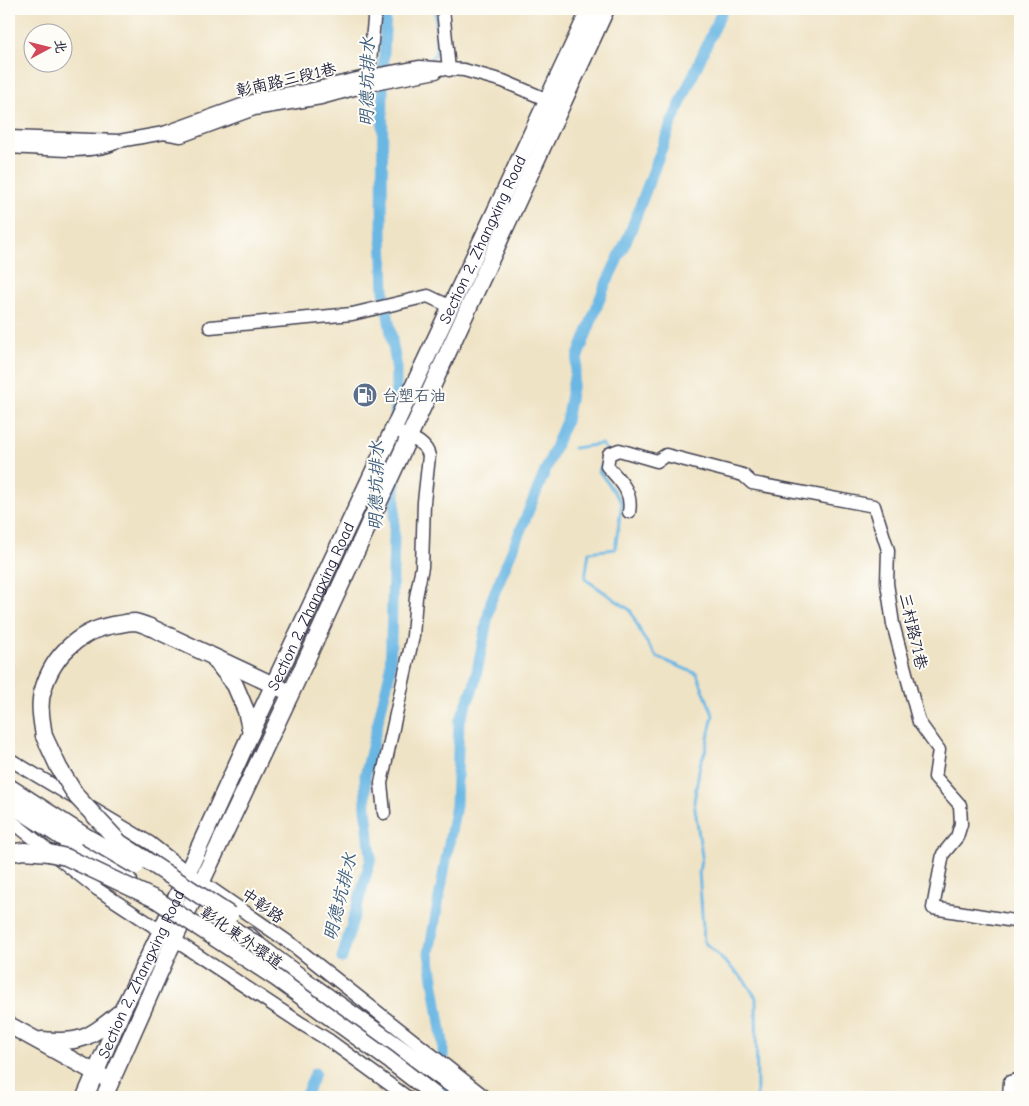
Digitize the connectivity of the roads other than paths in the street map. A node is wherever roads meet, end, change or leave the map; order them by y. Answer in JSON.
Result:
{"nodes":[{"id":1,"x":375,"y":9,"type":"edge"},
{"id":2,"x":443,"y":9,"type":"edge"},
{"id":3,"x":590,"y":9,"type":"edge"},
{"id":4,"x":606,"y":9,"type":"edge"},
{"id":5,"x":449,"y":70,"type":"junction"},
{"id":6,"x":369,"y":81,"type":"junction"},
{"id":7,"x":555,"y":103,"type":"junction"},
{"id":8,"x":9,"y":137,"type":"edge"},
{"id":9,"x":119,"y":141,"type":"junction"},
{"id":10,"x":9,"y":147,"type":"edge"},
{"id":11,"x":449,"y":306,"type":"junction"},
{"id":12,"x":210,"y":327,"type":"dead end"},
{"id":13,"x":394,"y":429,"type":"junction"},
{"id":14,"x":409,"y":438,"type":"junction"},
{"id":15,"x":629,"y":512,"type":"dead end"},
{"id":16,"x":213,"y":657,"type":"junction"},
{"id":17,"x":273,"y":686,"type":"junction"},
{"id":18,"x":291,"y":693,"type":"junction"},
{"id":19,"x":251,"y":733,"type":"junction"},
{"id":20,"x":9,"y":760,"type":"edge"},
{"id":21,"x":9,"y":786,"type":"edge"},
{"id":22,"x":9,"y":803,"type":"edge"},
{"id":23,"x":384,"y":813,"type":"dead end"},
{"id":24,"x":9,"y":819,"type":"edge"},
{"id":25,"x":9,"y":853,"type":"edge"},
{"id":26,"x":187,"y":872,"type":"junction"},
{"id":27,"x":201,"y":882,"type":"junction"},
{"id":28,"x":157,"y":900,"type":"junction"},
{"id":29,"x":1020,"y":922,"type":"edge"},
{"id":30,"x":168,"y":936,"type":"junction"},
{"id":31,"x":259,"y":946,"type":"junction"},
{"id":32,"x":122,"y":1011,"type":"junction"},
{"id":33,"x":9,"y":1025,"type":"edge"},
{"id":34,"x":32,"y":1039,"type":"junction"},
{"id":35,"x":96,"y":1072,"type":"junction"},
{"id":36,"x":1020,"y":1078,"type":"edge"},
{"id":37,"x":112,"y":1081,"type":"junction"},
{"id":38,"x":85,"y":1097,"type":"edge"},
{"id":39,"x":104,"y":1097,"type":"edge"},
{"id":40,"x":407,"y":1097,"type":"edge"},
{"id":41,"x":437,"y":1097,"type":"edge"},
{"id":42,"x":469,"y":1097,"type":"edge"},
{"id":43,"x":485,"y":1097,"type":"edge"},
{"id":44,"x":1009,"y":1097,"type":"edge"}],
"edges":[{"from":1,"to":6,"type":"street"},
{"from":2,"to":5,"type":"street"},
{"from":3,"to":7,"type":"main road","name":"Section 2, Zhangxing Road"},
{"from":4,"to":7,"type":"main road","name":"Section 2, Zhangxing Road"},
{"from":5,"to":6,"type":"street","name":"彰南路三段1巷"},
{"from":5,"to":7,"type":"street","name":"彰南路三段1巷"},
{"from":6,"to":9,"type":"street","name":"彰南路三段1巷"},
{"from":7,"to":11,"type":"main road","name":"Section 2, Zhangxing Road"},
{"from":7,"to":14,"type":"main road","name":"Section 2, Zhangxing Road"},
{"from":8,"to":9,"type":"street","name":"彰南路三段1巷"},
{"from":9,"to":10,"type":"street","name":"彰南路三段1巷"},
{"from":11,"to":12,"type":"street"},
{"from":11,"to":13,"type":"main road","name":"Section 2, Zhangxing Road"},
{"from":13,"to":14,"type":"street"},
{"from":13,"to":17,"type":"main road","name":"Section 2, Zhangxing Road"},
{"from":14,"to":18,"type":"main road","name":"Section 2, Zhangxing Road"},
{"from":14,"to":23,"type":"street"},
{"from":15,"to":29,"type":"street","name":"三村路71巷"},
{"from":16,"to":17,"type":"main road"},
{"from":16,"to":19,"type":"main road"},
{"from":16,"to":31,"type":"main road","bridge":true},
{"from":17,"to":18,"type":"main road"},
{"from":17,"to":19,"type":"main road","name":"Section 2, Zhangxing Road"},
{"from":18,"to":27,"type":"main road","name":"Section 2, Zhangxing Road"},
{"from":19,"to":26,"type":"main road","name":"Section 2, Zhangxing Road"},
{"from":20,"to":26,"type":"street","name":"中彰路"},
{"from":21,"to":31,"type":"main road","name":"彰化東外環道","bridge":true},
{"from":22,"to":28,"type":"main road","name":"彰化東外環道","bridge":true},
{"from":24,"to":30,"type":"street"},
{"from":25,"to":28,"type":"main road","bridge":true},
{"from":26,"to":27,"type":"street","name":"中彰路"},
{"from":26,"to":30,"type":"main road","name":"Section 2, Zhangxing Road"},
{"from":27,"to":30,"type":"main road","name":"Section 2, Zhangxing Road"},
{"from":27,"to":43,"type":"street","name":"中彰路"},
{"from":28,"to":41,"type":"main road","name":"彰化東外環道","bridge":true},
{"from":30,"to":32,"type":"main road","name":"Section 2, Zhangxing Road"},
{"from":30,"to":37,"type":"main road","name":"Section 2, Zhangxing Road"},
{"from":30,"to":40,"type":"street"},
{"from":31,"to":42,"type":"main road","name":"彰化東外環道"},
{"from":32,"to":34,"type":"main road"},
{"from":32,"to":35,"type":"main road","name":"Section 2, Zhangxing Road"},
{"from":33,"to":34,"type":"main road"},
{"from":34,"to":35,"type":"main road"},
{"from":35,"to":37,"type":"main road"},
{"from":35,"to":38,"type":"main road","name":"Section 2, Zhangxing Road"},
{"from":36,"to":44,"type":"street"},
{"from":37,"to":39,"type":"main road","name":"Section 2, Zhangxing Road"}]}
